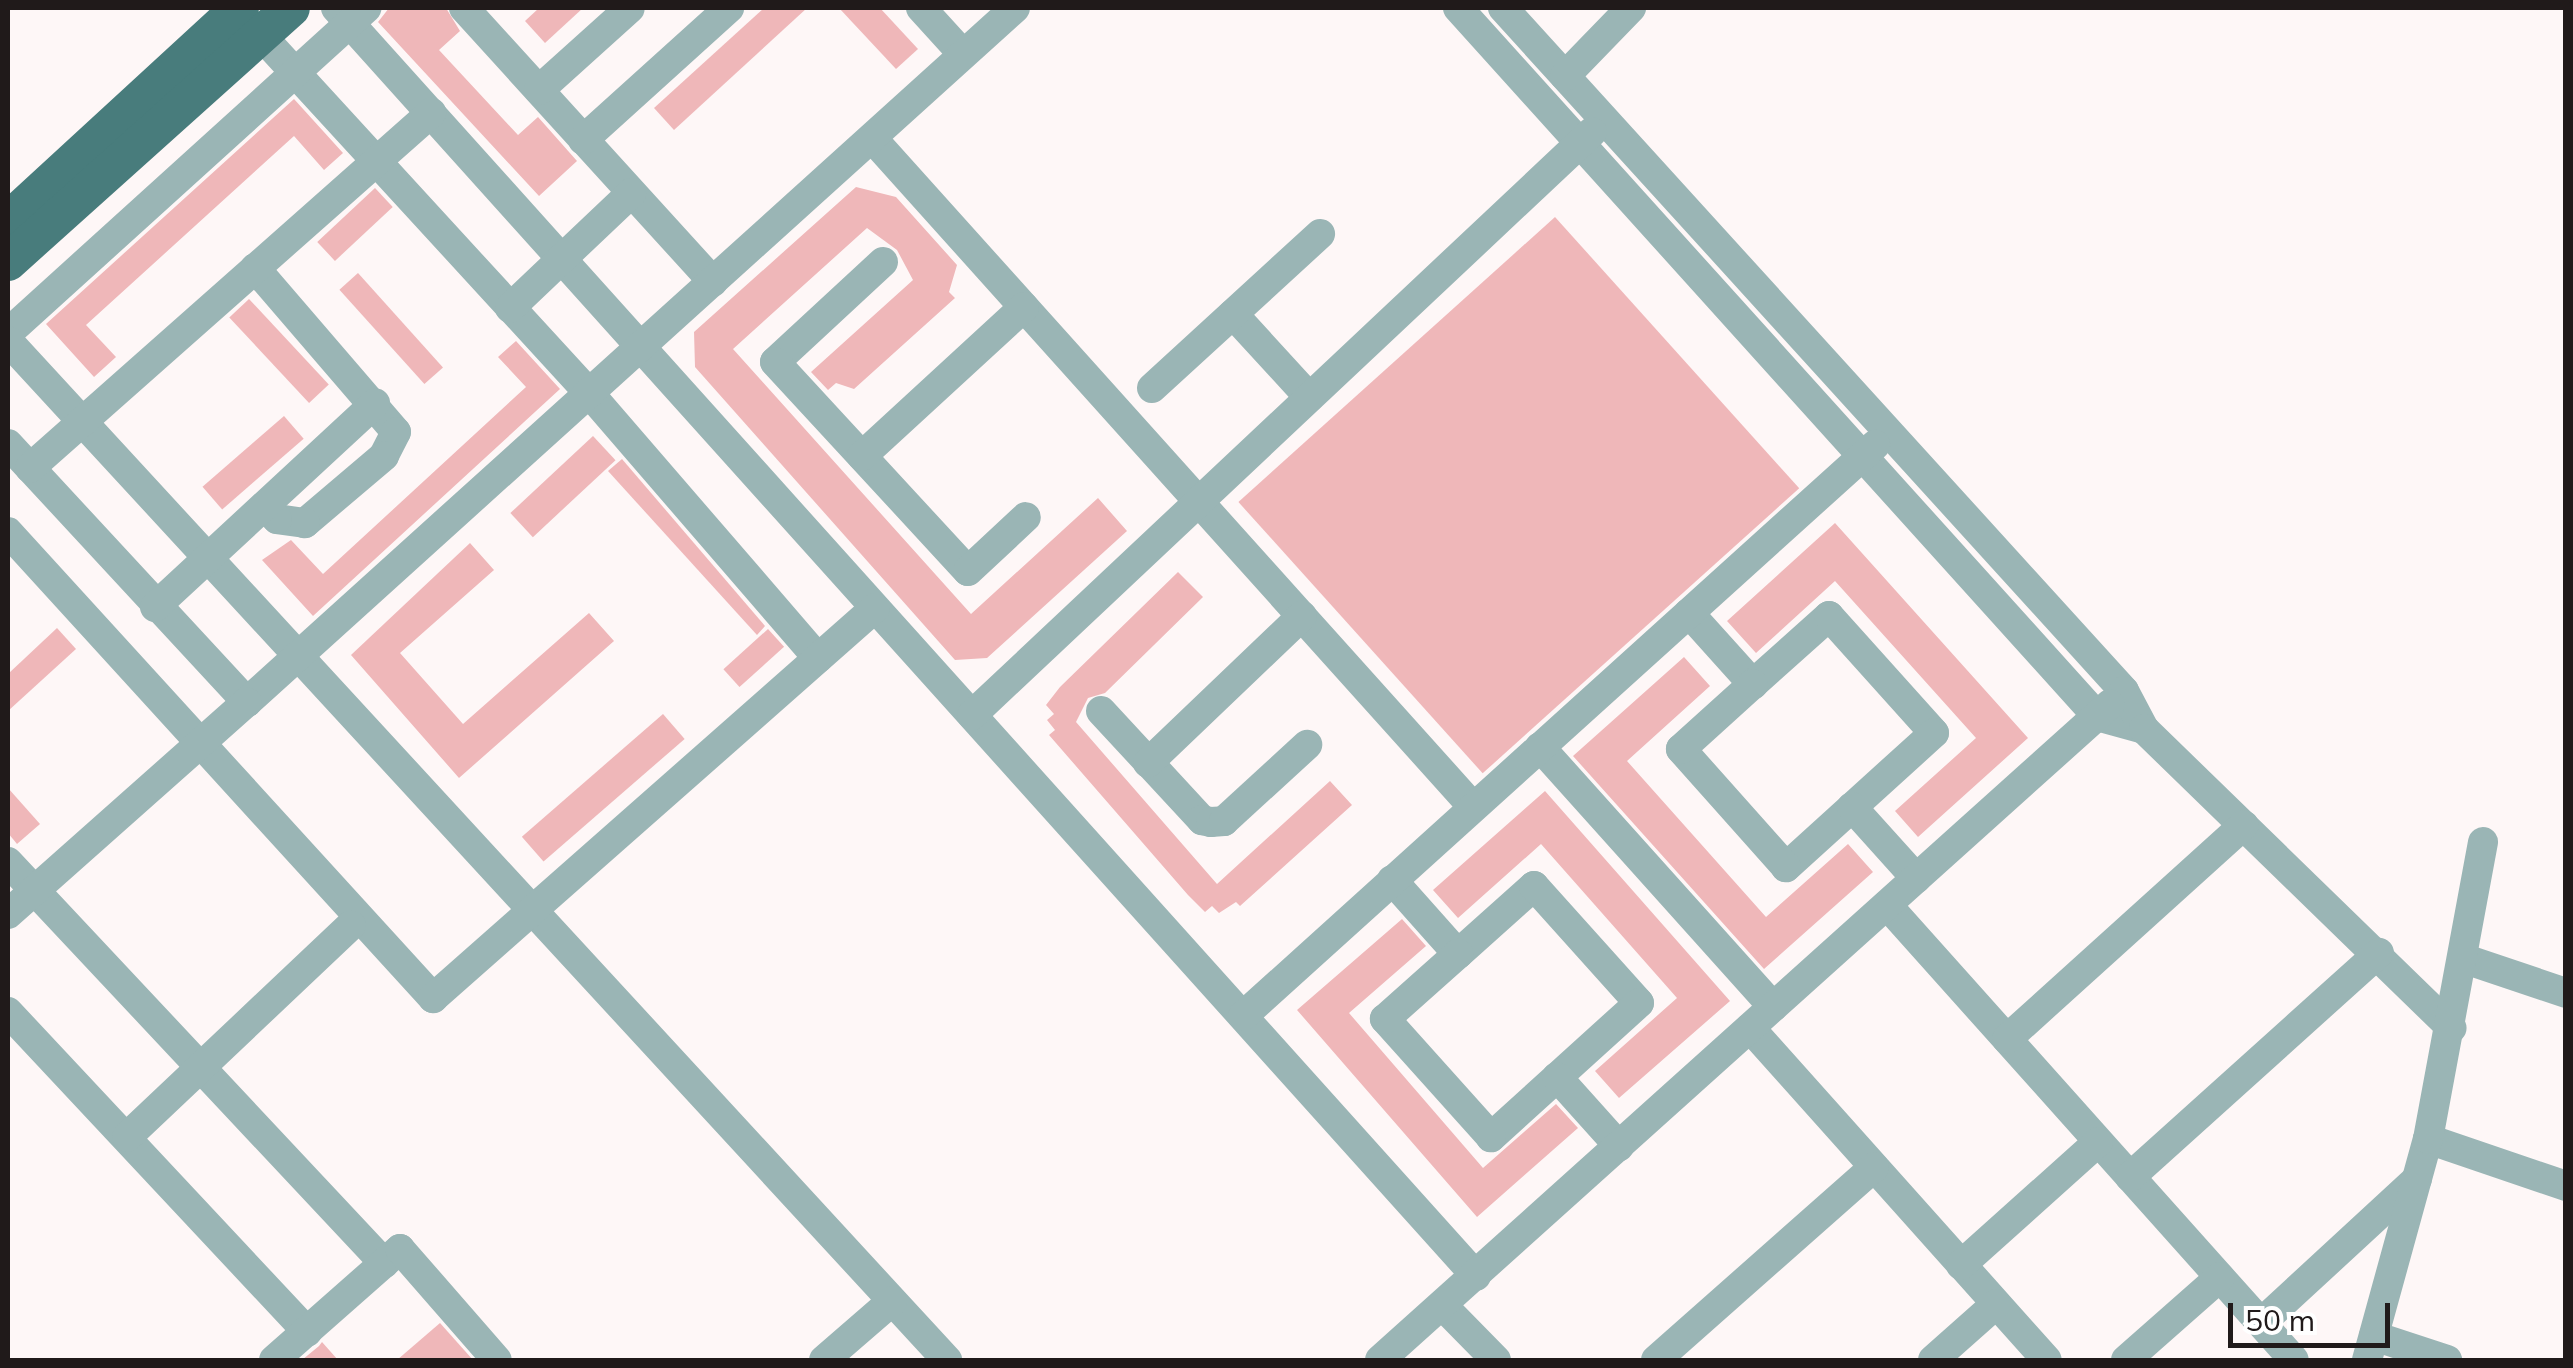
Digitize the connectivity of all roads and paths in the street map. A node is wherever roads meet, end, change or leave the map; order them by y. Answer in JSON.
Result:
{"nodes":[{"id":1,"x":291,"y":8,"type":"edge"},
{"id":2,"x":630,"y":8,"type":"edge"},
{"id":3,"x":729,"y":8,"type":"edge"},
{"id":4,"x":921,"y":8,"type":"edge"},
{"id":5,"x":1015,"y":8,"type":"edge"},
{"id":6,"x":1458,"y":8,"type":"edge"},
{"id":7,"x":1503,"y":8,"type":"edge"},
{"id":8,"x":1631,"y":8,"type":"edge"},
{"id":9,"x":477,"y":12,"type":"edge"},
{"id":10,"x":351,"y":13,"type":"edge"},
{"id":11,"x":246,"y":18,"type":"edge"},
{"id":12,"x":983,"y":18,"type":"edge"},
{"id":13,"x":964,"y":54,"type":"junction"},
{"id":14,"x":293,"y":73,"type":"junction"},
{"id":15,"x":1565,"y":76,"type":"junction"},
{"id":16,"x":539,"y":90,"type":"junction"},
{"id":17,"x":431,"y":112,"type":"junction"},
{"id":18,"x":1605,"y":120,"type":"junction"},
{"id":19,"x":872,"y":138,"type":"junction"},
{"id":20,"x":583,"y":140,"type":"junction"},
{"id":21,"x":1580,"y":144,"type":"junction"},
{"id":22,"x":374,"y":162,"type":"junction"},
{"id":23,"x":631,"y":193,"type":"junction"},
{"id":24,"x":8,"y":220,"type":"edge"},
{"id":25,"x":1320,"y":234,"type":"dead end"},
{"id":26,"x":563,"y":259,"type":"junction"},
{"id":27,"x":8,"y":262,"type":"edge"},
{"id":28,"x":883,"y":262,"type":"dead end"},
{"id":29,"x":256,"y":268,"type":"junction"},
{"id":30,"x":712,"y":282,"type":"junction"},
{"id":31,"x":1024,"y":307,"type":"junction"},
{"id":32,"x":510,"y":308,"type":"junction"},
{"id":33,"x":1233,"y":314,"type":"junction"},
{"id":34,"x":8,"y":334,"type":"edge"},
{"id":35,"x":8,"y":341,"type":"edge"},
{"id":36,"x":642,"y":348,"type":"junction"},
{"id":37,"x":1152,"y":388,"type":"dead end"},
{"id":38,"x":590,"y":394,"type":"junction"},
{"id":39,"x":1309,"y":397,"type":"junction"},
{"id":40,"x":375,"y":403,"type":"junction"},
{"id":41,"x":82,"y":422,"type":"junction"},
{"id":42,"x":1892,"y":430,"type":"junction"},
{"id":43,"x":8,"y":444,"type":"edge"},
{"id":44,"x":862,"y":456,"type":"junction"},
{"id":45,"x":1862,"y":457,"type":"junction"},
{"id":46,"x":30,"y":468,"type":"junction"},
{"id":47,"x":1198,"y":501,"type":"junction"},
{"id":48,"x":264,"y":506,"type":"junction"},
{"id":49,"x":1026,"y":517,"type":"dead end"},
{"id":50,"x":8,"y":532,"type":"edge"},
{"id":51,"x":210,"y":560,"type":"junction"},
{"id":52,"x":154,"y":607,"type":"junction"},
{"id":53,"x":876,"y":608,"type":"junction"},
{"id":54,"x":1689,"y":613,"type":"junction"},
{"id":55,"x":1302,"y":616,"type":"junction"},
{"id":56,"x":300,"y":658,"type":"junction"},
{"id":57,"x":818,"y":658,"type":"junction"},
{"id":58,"x":1753,"y":684,"type":"junction"},
{"id":59,"x":2124,"y":691,"type":"junction"},
{"id":60,"x":247,"y":702,"type":"junction"},
{"id":61,"x":1101,"y":711,"type":"dead end"},
{"id":62,"x":972,"y":715,"type":"junction"},
{"id":63,"x":2097,"y":716,"type":"junction"},
{"id":64,"x":2144,"y":729,"type":"junction"},
{"id":65,"x":199,"y":742,"type":"junction"},
{"id":66,"x":1307,"y":745,"type":"dead end"},
{"id":67,"x":1540,"y":747,"type":"junction"},
{"id":68,"x":1148,"y":763,"type":"junction"},
{"id":69,"x":1473,"y":807,"type":"junction"},
{"id":70,"x":1852,"y":807,"type":"junction"},
{"id":71,"x":2244,"y":825,"type":"junction"},
{"id":72,"x":2484,"y":842,"type":"dead end"},
{"id":73,"x":8,"y":862,"type":"edge"},
{"id":74,"x":1916,"y":878,"type":"junction"},
{"id":75,"x":1392,"y":880,"type":"junction"},
{"id":76,"x":34,"y":890,"type":"junction"},
{"id":77,"x":1886,"y":905,"type":"junction"},
{"id":78,"x":532,"y":910,"type":"junction"},
{"id":79,"x":8,"y":914,"type":"edge"},
{"id":80,"x":351,"y":925,"type":"dead end"},
{"id":81,"x":2379,"y":953,"type":"junction"},
{"id":82,"x":1458,"y":954,"type":"junction"},
{"id":83,"x":2465,"y":959,"type":"junction"},
{"id":84,"x":2566,"y":993,"type":"edge"},
{"id":85,"x":1773,"y":1007,"type":"junction"},
{"id":86,"x":8,"y":1012,"type":"edge"},
{"id":87,"x":1243,"y":1016,"type":"junction"},
{"id":88,"x":1750,"y":1028,"type":"junction"},
{"id":89,"x":2450,"y":1028,"type":"junction"},
{"id":90,"x":2006,"y":1039,"type":"junction"},
{"id":91,"x":200,"y":1067,"type":"junction"},
{"id":92,"x":1557,"y":1077,"type":"junction"},
{"id":93,"x":127,"y":1137,"type":"junction"},
{"id":94,"x":2428,"y":1139,"type":"junction"},
{"id":95,"x":2098,"y":1142,"type":"junction"},
{"id":96,"x":1619,"y":1146,"type":"junction"},
{"id":97,"x":1874,"y":1167,"type":"junction"},
{"id":98,"x":2130,"y":1177,"type":"junction"},
{"id":99,"x":2417,"y":1179,"type":"junction"},
{"id":100,"x":2566,"y":1186,"type":"edge"},
{"id":101,"x":384,"y":1263,"type":"junction"},
{"id":102,"x":1961,"y":1265,"type":"junction"},
{"id":103,"x":1476,"y":1276,"type":"junction"},
{"id":104,"x":2220,"y":1277,"type":"junction"},
{"id":105,"x":892,"y":1301,"type":"junction"},
{"id":106,"x":1996,"y":1304,"type":"junction"},
{"id":107,"x":1442,"y":1305,"type":"junction"},
{"id":108,"x":2260,"y":1323,"type":"junction"},
{"id":109,"x":307,"y":1332,"type":"junction"},
{"id":110,"x":2370,"y":1348,"type":"edge"},
{"id":111,"x":274,"y":1360,"type":"edge"},
{"id":112,"x":498,"y":1360,"type":"edge"},
{"id":113,"x":824,"y":1360,"type":"edge"},
{"id":114,"x":947,"y":1360,"type":"edge"},
{"id":115,"x":1380,"y":1360,"type":"edge"},
{"id":116,"x":1496,"y":1360,"type":"edge"},
{"id":117,"x":1656,"y":1360,"type":"edge"},
{"id":118,"x":1933,"y":1360,"type":"edge"},
{"id":119,"x":2047,"y":1360,"type":"edge"},
{"id":120,"x":2126,"y":1360,"type":"edge"},
{"id":121,"x":2294,"y":1360,"type":"edge"},
{"id":122,"x":2447,"y":1360,"type":"edge"}],
"edges":[{"from":1,"to":11,"type":"main road"},
{"from":2,"to":16,"type":"street"},
{"from":3,"to":20,"type":"street"},
{"from":4,"to":13,"type":"street"},
{"from":5,"to":12,"type":"street"},
{"from":6,"to":21,"type":"street"},
{"from":7,"to":15,"type":"street"},
{"from":8,"to":15,"type":"street"},
{"from":9,"to":16,"type":"street"},
{"from":10,"to":14,"type":"street"},
{"from":10,"to":17,"type":"street"},
{"from":11,"to":14,"type":"street"},
{"from":11,"to":24,"type":"main road"},
{"from":11,"to":27,"type":"main road"},
{"from":12,"to":13,"type":"street"},
{"from":13,"to":19,"type":"street"},
{"from":14,"to":22,"type":"street"},
{"from":14,"to":34,"type":"street"},
{"from":15,"to":18,"type":"street"},
{"from":16,"to":20,"type":"street"},
{"from":17,"to":22,"type":"street"},
{"from":17,"to":26,"type":"street"},
{"from":18,"to":21,"type":"street"},
{"from":18,"to":42,"type":"street"},
{"from":19,"to":30,"type":"street"},
{"from":19,"to":31,"type":"street"},
{"from":20,"to":23,"type":"street"},
{"from":21,"to":39,"type":"street"},
{"from":21,"to":45,"type":"street"},
{"from":22,"to":29,"type":"street"},
{"from":22,"to":32,"type":"street"},
{"from":23,"to":26,"type":"street"},
{"from":23,"to":30,"type":"street"},
{"from":25,"to":33,"type":"street"},
{"from":26,"to":32,"type":"street"},
{"from":26,"to":36,"type":"street"},
{"from":28,"to":44,"type":"street"},
{"from":29,"to":40,"type":"street"},
{"from":29,"to":41,"type":"street"},
{"from":30,"to":36,"type":"street"},
{"from":31,"to":44,"type":"street"},
{"from":31,"to":47,"type":"street"},
{"from":32,"to":38,"type":"street"},
{"from":33,"to":37,"type":"street"},
{"from":33,"to":39,"type":"street"},
{"from":35,"to":41,"type":"street"},
{"from":36,"to":38,"type":"street"},
{"from":36,"to":53,"type":"street"},
{"from":38,"to":56,"type":"street"},
{"from":38,"to":57,"type":"street"},
{"from":39,"to":47,"type":"street"},
{"from":40,"to":48,"type":"street"},
{"from":40,"to":48,"type":"street"},
{"from":41,"to":46,"type":"street"},
{"from":41,"to":51,"type":"street"},
{"from":42,"to":45,"type":"street"},
{"from":42,"to":59,"type":"street"},
{"from":43,"to":46,"type":"street"},
{"from":44,"to":49,"type":"street"},
{"from":45,"to":54,"type":"street"},
{"from":45,"to":63,"type":"street"},
{"from":46,"to":52,"type":"street"},
{"from":47,"to":55,"type":"street"},
{"from":47,"to":62,"type":"street"},
{"from":48,"to":51,"type":"street"},
{"from":50,"to":65,"type":"street"},
{"from":51,"to":52,"type":"street"},
{"from":51,"to":56,"type":"street"},
{"from":52,"to":60,"type":"street"},
{"from":53,"to":57,"type":"street"},
{"from":53,"to":62,"type":"street"},
{"from":54,"to":58,"type":"street"},
{"from":54,"to":67,"type":"street"},
{"from":55,"to":68,"type":"street"},
{"from":55,"to":69,"type":"street"},
{"from":56,"to":60,"type":"street"},
{"from":56,"to":78,"type":"street"},
{"from":57,"to":78,"type":"street"},
{"from":58,"to":70,"type":"street"},
{"from":58,"to":70,"type":"street"},
{"from":59,"to":63,"type":"street"},
{"from":59,"to":64,"type":"street"},
{"from":60,"to":65,"type":"street"},
{"from":61,"to":68,"type":"street"},
{"from":62,"to":87,"type":"street"},
{"from":63,"to":64,"type":"street"},
{"from":63,"to":74,"type":"street"},
{"from":64,"to":71,"type":"street"},
{"from":65,"to":76,"type":"street"},
{"from":65,"to":78,"type":"street"},
{"from":66,"to":68,"type":"street"},
{"from":67,"to":69,"type":"street"},
{"from":67,"to":85,"type":"street"},
{"from":69,"to":75,"type":"street"},
{"from":70,"to":74,"type":"street"},
{"from":71,"to":81,"type":"street"},
{"from":71,"to":90,"type":"street"},
{"from":72,"to":83,"type":"street"},
{"from":73,"to":76,"type":"street"},
{"from":74,"to":77,"type":"street"},
{"from":75,"to":82,"type":"street"},
{"from":75,"to":87,"type":"street"},
{"from":76,"to":79,"type":"street"},
{"from":76,"to":91,"type":"street"},
{"from":77,"to":85,"type":"street"},
{"from":77,"to":90,"type":"street"},
{"from":78,"to":105,"type":"street"},
{"from":80,"to":91,"type":"street"},
{"from":81,"to":89,"type":"street"},
{"from":81,"to":98,"type":"street"},
{"from":82,"to":92,"type":"street"},
{"from":82,"to":92,"type":"street"},
{"from":83,"to":84,"type":"street"},
{"from":83,"to":89,"type":"street"},
{"from":85,"to":88,"type":"street"},
{"from":86,"to":93,"type":"street"},
{"from":87,"to":103,"type":"street"},
{"from":88,"to":96,"type":"street"},
{"from":88,"to":97,"type":"street"},
{"from":89,"to":94,"type":"street"},
{"from":90,"to":95,"type":"street"},
{"from":91,"to":93,"type":"street"},
{"from":91,"to":101,"type":"street"},
{"from":92,"to":96,"type":"street"},
{"from":93,"to":109,"type":"street"},
{"from":94,"to":99,"type":"street"},
{"from":94,"to":100,"type":"street"},
{"from":95,"to":98,"type":"street"},
{"from":95,"to":102,"type":"street"},
{"from":96,"to":103,"type":"street"},
{"from":97,"to":102,"type":"street"},
{"from":97,"to":117,"type":"street"},
{"from":98,"to":104,"type":"street"},
{"from":99,"to":108,"type":"street"},
{"from":99,"to":110,"type":"street"},
{"from":101,"to":109,"type":"street"},
{"from":101,"to":112,"type":"street"},
{"from":102,"to":106,"type":"street"},
{"from":103,"to":107,"type":"street"},
{"from":104,"to":108,"type":"street"},
{"from":104,"to":120,"type":"street"},
{"from":105,"to":113,"type":"street"},
{"from":105,"to":114,"type":"street"},
{"from":106,"to":118,"type":"street"},
{"from":106,"to":119,"type":"street"},
{"from":107,"to":115,"type":"street"},
{"from":107,"to":116,"type":"street"},
{"from":108,"to":121,"type":"street"},
{"from":109,"to":111,"type":"street"},
{"from":110,"to":122,"type":"street"}]}
